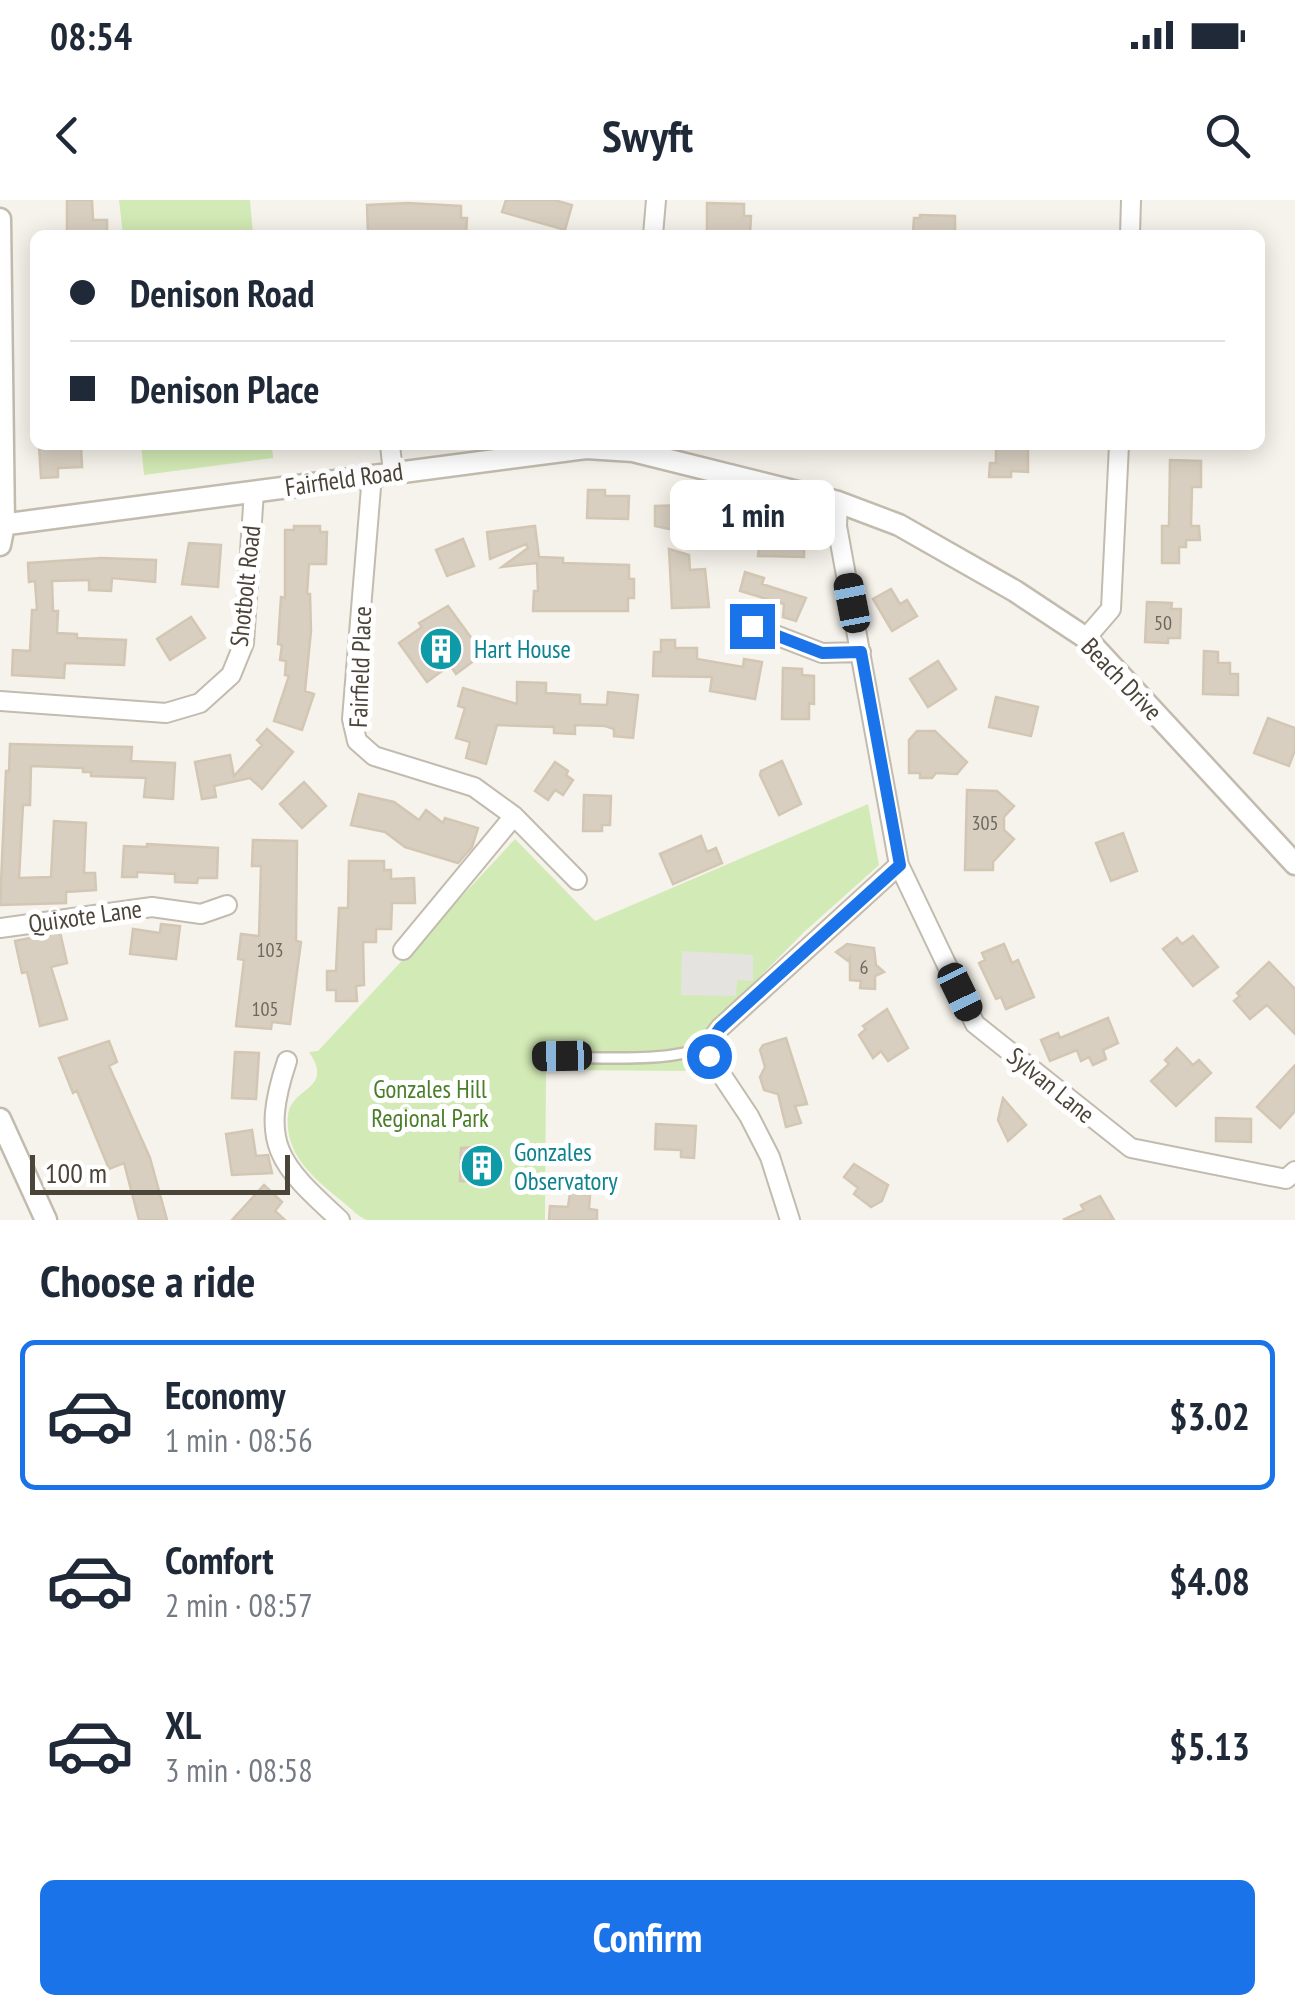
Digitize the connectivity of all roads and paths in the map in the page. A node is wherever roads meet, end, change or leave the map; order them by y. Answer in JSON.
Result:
{"nodes":[{"id":1,"x":1132,"y":200,"type":"edge"},
{"id":2,"x":652,"y":203,"type":"edge"},
{"id":3,"x":0,"y":219,"type":"edge"},
{"id":4,"x":653,"y":230,"type":"edge"},
{"id":5,"x":1130,"y":230,"type":"edge"},
{"id":6,"x":389,"y":450,"type":"edge"},
{"id":7,"x":570,"y":450,"type":"edge"},
{"id":8,"x":641,"y":450,"type":"edge"},
{"id":9,"x":1119,"y":450,"type":"edge"},
{"id":10,"x":382,"y":474,"type":"junction"},
{"id":11,"x":254,"y":492,"type":"junction"},
{"id":12,"x":838,"y":502,"type":"junction"},
{"id":13,"x":861,"y":510,"type":"joint"},
{"id":14,"x":1,"y":532,"type":"edge"},
{"id":15,"x":752,"y":626,"type":"dead end"},
{"id":16,"x":1086,"y":638,"type":"junction"},
{"id":17,"x":861,"y":652,"type":"junction"},
{"id":18,"x":0,"y":701,"type":"edge"},
{"id":19,"x":514,"y":816,"type":"junction"},
{"id":20,"x":1295,"y":864,"type":"edge"},
{"id":21,"x":900,"y":865,"type":"junction"},
{"id":22,"x":577,"y":880,"type":"dead end"},
{"id":23,"x":227,"y":904,"type":"dead end"},
{"id":24,"x":0,"y":928,"type":"edge"},
{"id":25,"x":403,"y":950,"type":"dead end"},
{"id":26,"x":708,"y":1044,"type":"junction"},
{"id":27,"x":542,"y":1057,"type":"dead end"},
{"id":28,"x":287,"y":1061,"type":"dead end"},
{"id":29,"x":0,"y":1119,"type":"edge"},
{"id":30,"x":1295,"y":1170,"type":"edge"},
{"id":31,"x":46,"y":1220,"type":"edge"},
{"id":32,"x":340,"y":1220,"type":"edge"},
{"id":33,"x":790,"y":1220,"type":"edge"}],
"edges":[{"from":1,"to":5,"type":"street"},
{"from":2,"to":4,"type":"street"},
{"from":3,"to":14,"type":"street"},
{"from":6,"to":10,"type":"street"},
{"from":7,"to":10,"type":"street","name":"Fairfield Road"},
{"from":8,"to":12,"type":"street","name":"Fairfield Road"},
{"from":9,"to":16,"type":"street"},
{"from":10,"to":11,"type":"street","name":"Fairfield Road"},
{"from":10,"to":19,"type":"street","name":"Fairfield Place"},
{"from":11,"to":14,"type":"street","name":"Fairfield Road"},
{"from":11,"to":18,"type":"street","name":"Shotbolt Road"},
{"from":12,"to":13,"type":"street","name":"Fairfield Road"},
{"from":12,"to":17,"type":"street"},
{"from":13,"to":16,"type":"street","name":"Beach Drive"},
{"from":15,"to":17,"type":"street"},
{"from":16,"to":20,"type":"street","name":"Beach Drive"},
{"from":17,"to":21,"type":"street"},
{"from":19,"to":22,"type":"street","name":"Fairfield Place"},
{"from":19,"to":25,"type":"street"},
{"from":21,"to":26,"type":"street"},
{"from":21,"to":30,"type":"street","name":"Sylvan Lane"},
{"from":23,"to":24,"type":"street","name":"Quixote Lane"},
{"from":26,"to":27,"type":"lane"},
{"from":26,"to":33,"type":"street"},
{"from":28,"to":32,"type":"street"},
{"from":29,"to":31,"type":"street"}]}
